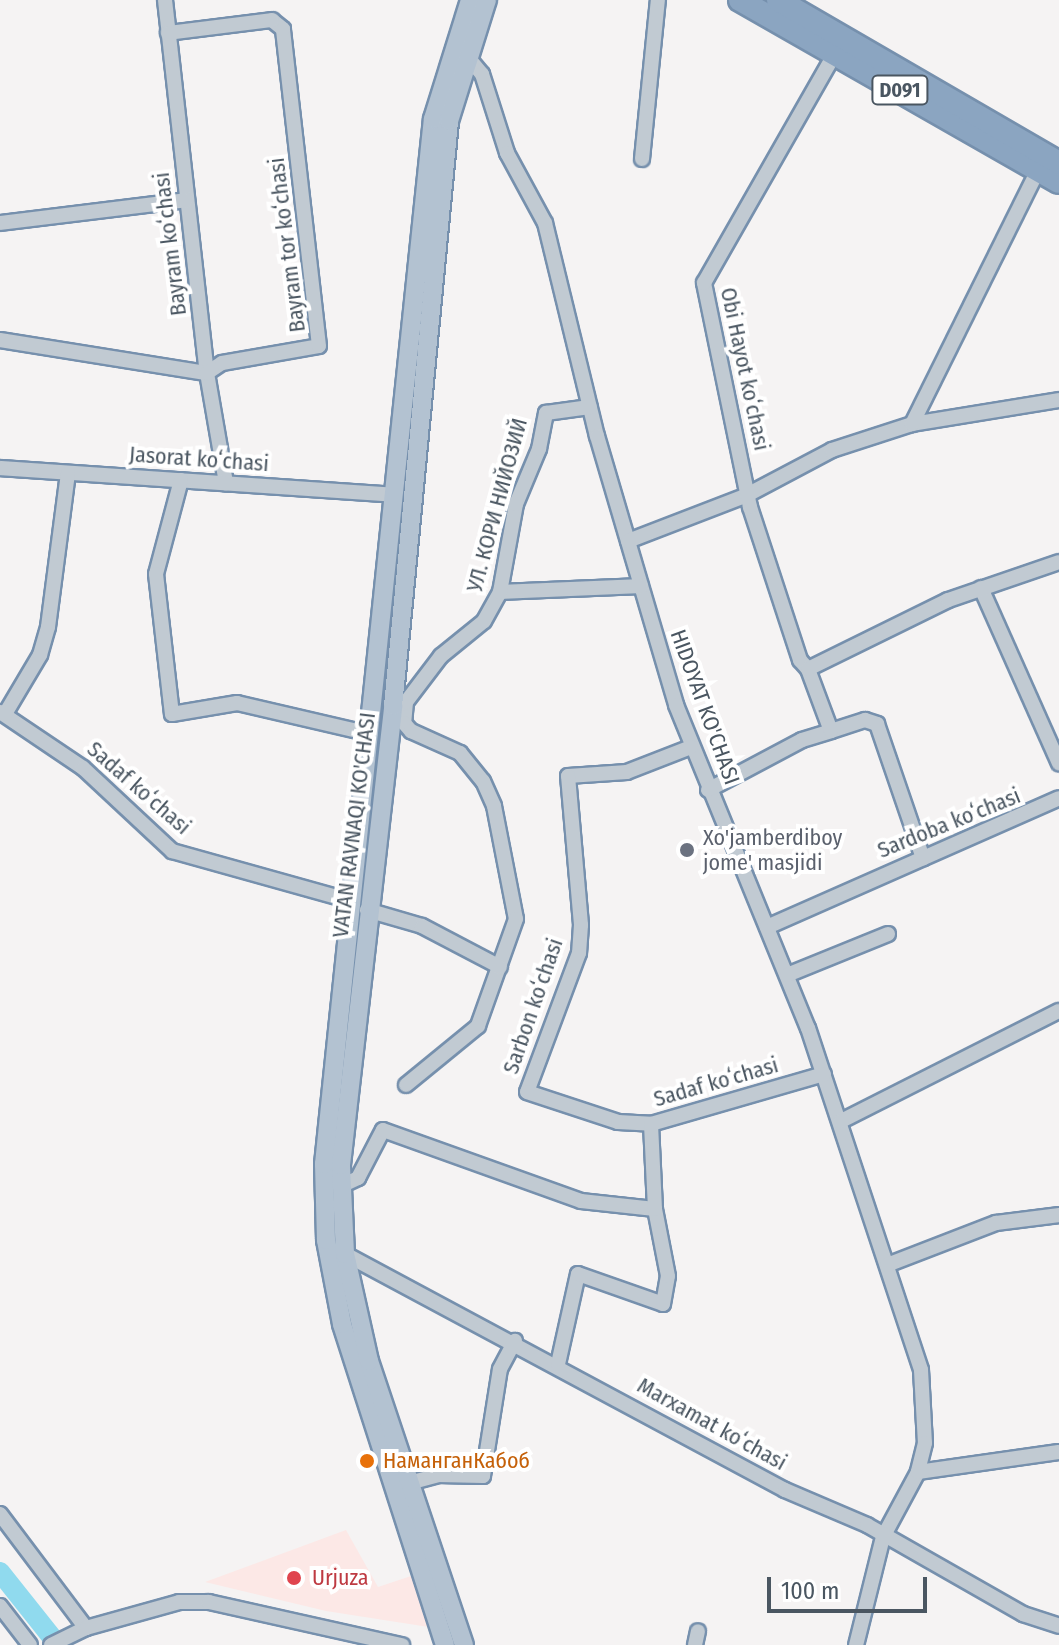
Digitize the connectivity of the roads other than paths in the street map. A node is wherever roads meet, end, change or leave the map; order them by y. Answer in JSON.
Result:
{"nodes":[{"id":1,"x":165,"y":0,"type":"edge"},
{"id":2,"x":470,"y":0,"type":"edge"},
{"id":3,"x":487,"y":0,"type":"edge"},
{"id":4,"x":658,"y":0,"type":"edge"},
{"id":5,"x":740,"y":0,"type":"edge"},
{"id":6,"x":778,"y":0,"type":"edge"},
{"id":7,"x":168,"y":33,"type":"junction"},
{"id":8,"x":835,"y":53,"type":"junction"},
{"id":9,"x":466,"y":55,"type":"junction"},
{"id":10,"x":642,"y":159,"type":"dead end"},
{"id":11,"x":1049,"y":166,"type":"edge"},
{"id":12,"x":1059,"y":182,"type":"edge"},
{"id":13,"x":187,"y":200,"type":"junction"},
{"id":14,"x":0,"y":223,"type":"edge"},
{"id":15,"x":0,"y":340,"type":"edge"},
{"id":16,"x":207,"y":373,"type":"junction"},
{"id":17,"x":1059,"y":400,"type":"edge"},
{"id":18,"x":590,"y":407,"type":"junction"},
{"id":19,"x":912,"y":424,"type":"junction"},
{"id":20,"x":0,"y":468,"type":"edge"},
{"id":21,"x":68,"y":473,"type":"junction"},
{"id":22,"x":181,"y":480,"type":"junction"},
{"id":23,"x":226,"y":483,"type":"junction"},
{"id":24,"x":394,"y":495,"type":"junction"},
{"id":25,"x":747,"y":495,"type":"junction"},
{"id":26,"x":628,"y":541,"type":"junction"},
{"id":27,"x":1059,"y":562,"type":"edge"},
{"id":28,"x":641,"y":586,"type":"junction"},
{"id":29,"x":981,"y":588,"type":"junction"},
{"id":30,"x":500,"y":592,"type":"junction"},
{"id":31,"x":808,"y":669,"type":"junction"},
{"id":32,"x":399,"y":704,"type":"junction"},
{"id":33,"x":2,"y":713,"type":"edge"},
{"id":34,"x":831,"y":731,"type":"junction"},
{"id":35,"x":370,"y":734,"type":"junction"},
{"id":36,"x":691,"y":747,"type":"junction"},
{"id":37,"x":1059,"y":763,"type":"edge"},
{"id":38,"x":708,"y":790,"type":"junction"},
{"id":39,"x":1059,"y":798,"type":"edge"},
{"id":40,"x":923,"y":858,"type":"junction"},
{"id":41,"x":363,"y":871,"type":"junction"},
{"id":42,"x":359,"y":905,"type":"junction"},
{"id":43,"x":767,"y":927,"type":"junction"},
{"id":44,"x":888,"y":934,"type":"dead end"},
{"id":45,"x":500,"y":967,"type":"junction"},
{"id":46,"x":787,"y":975,"type":"junction"},
{"id":47,"x":1059,"y":1011,"type":"edge"},
{"id":48,"x":824,"y":1074,"type":"junction"},
{"id":49,"x":406,"y":1085,"type":"dead end"},
{"id":50,"x":527,"y":1092,"type":"joint"},
{"id":51,"x":841,"y":1121,"type":"junction"},
{"id":52,"x":651,"y":1124,"type":"junction"},
{"id":53,"x":341,"y":1186,"type":"junction"},
{"id":54,"x":655,"y":1209,"type":"junction"},
{"id":55,"x":1059,"y":1215,"type":"edge"},
{"id":56,"x":345,"y":1254,"type":"junction"},
{"id":57,"x":887,"y":1265,"type":"junction"},
{"id":58,"x":515,"y":1341,"type":"junction"},
{"id":59,"x":558,"y":1364,"type":"junction"},
{"id":60,"x":1059,"y":1452,"type":"edge"},
{"id":61,"x":918,"y":1472,"type":"junction"},
{"id":62,"x":409,"y":1483,"type":"junction"},
{"id":63,"x":0,"y":1514,"type":"edge"},
{"id":64,"x":883,"y":1537,"type":"junction"},
{"id":65,"x":0,"y":1606,"type":"edge"},
{"id":66,"x":1059,"y":1626,"type":"edge"},
{"id":67,"x":86,"y":1628,"type":"junction"},
{"id":68,"x":30,"y":1645,"type":"edge"},
{"id":69,"x":51,"y":1645,"type":"edge"},
{"id":70,"x":402,"y":1645,"type":"edge"},
{"id":71,"x":445,"y":1645,"type":"edge"},
{"id":72,"x":464,"y":1645,"type":"edge"},
{"id":73,"x":856,"y":1645,"type":"edge"}],
"edges":[{"from":1,"to":7,"type":"street","name":"Bayram koʻchasi"},
{"from":2,"to":24,"type":"main road","name":"VATAN RAVNAQI KO'CHASI"},
{"from":3,"to":9,"type":"main road","name":"VATAN RAVNAQI KO'CHASI"},
{"from":4,"to":10,"type":"street"},
{"from":5,"to":8,"type":"highway","number":"D091"},
{"from":6,"to":11,"type":"highway","number":"D091"},
{"from":7,"to":13,"type":"street","name":"Bayram koʻchasi"},
{"from":7,"to":16,"type":"street","name":"Bayram tor koʻchasi"},
{"from":8,"to":11,"type":"highway","number":"D091"},
{"from":8,"to":25,"type":"street","name":"Obi Hayot koʻchasi"},
{"from":9,"to":18,"type":"street","name":"HIDOYAT KO'CHASI"},
{"from":9,"to":32,"type":"main road","name":"VATAN RAVNAQI KO'CHASI"},
{"from":11,"to":12,"type":"highway","number":"D091"},
{"from":11,"to":19,"type":"street"},
{"from":13,"to":14,"type":"street"},
{"from":13,"to":16,"type":"street","name":"Bayram koʻchasi"},
{"from":15,"to":16,"type":"street","name":"Bayram tor koʻchasi"},
{"from":16,"to":23,"type":"street","name":"Bayram koʻchasi"},
{"from":17,"to":19,"type":"street"},
{"from":18,"to":26,"type":"street","name":"HIDOYAT KO'CHASI"},
{"from":18,"to":30,"type":"street","name":"УЛ. КОРИ НИЙОЗИЙ"},
{"from":19,"to":25,"type":"street"},
{"from":20,"to":21,"type":"street","name":"Jasorat koʻchasi"},
{"from":21,"to":22,"type":"street","name":"Jasorat koʻchasi"},
{"from":21,"to":33,"type":"street"},
{"from":22,"to":23,"type":"street","name":"Jasorat koʻchasi"},
{"from":22,"to":35,"type":"street"},
{"from":23,"to":24,"type":"street","name":"Jasorat koʻchasi"},
{"from":24,"to":35,"type":"main road","name":"VATAN RAVNAQI KO'CHASI"},
{"from":25,"to":26,"type":"street"},
{"from":25,"to":31,"type":"street","name":"Obi Hayot koʻchasi"},
{"from":26,"to":28,"type":"street","name":"HIDOYAT KO'CHASI"},
{"from":27,"to":29,"type":"street"},
{"from":28,"to":30,"type":"street"},
{"from":28,"to":36,"type":"street","name":"HIDOYAT KO'CHASI"},
{"from":29,"to":31,"type":"street"},
{"from":29,"to":37,"type":"street"},
{"from":30,"to":32,"type":"street","name":"УЛ. КОРИ НИЙОЗИЙ"},
{"from":31,"to":34,"type":"street","name":"Obi Hayot koʻchasi"},
{"from":32,"to":41,"type":"main road","name":"VATAN RAVNAQI KO'CHASI"},
{"from":32,"to":45,"type":"street"},
{"from":33,"to":42,"type":"street","name":"Sadaf koʻchasi"},
{"from":34,"to":38,"type":"street"},
{"from":34,"to":40,"type":"street"},
{"from":35,"to":41,"type":"main road","name":"VATAN RAVNAQI KO'CHASI"},
{"from":36,"to":38,"type":"street","name":"HIDOYAT KO'CHASI"},
{"from":36,"to":50,"type":"street","name":"Sarbon koʻchasi"},
{"from":38,"to":43,"type":"street","name":"HIDOYAT KO'CHASI"},
{"from":39,"to":40,"type":"street","name":"Sardoba koʻchasi"},
{"from":40,"to":43,"type":"street","name":"Sardoba koʻchasi"},
{"from":41,"to":42,"type":"main road","name":"VATAN RAVNAQI KO'CHASI"},
{"from":42,"to":45,"type":"street","name":"Sadaf koʻchasi"},
{"from":42,"to":53,"type":"main road","name":"VATAN RAVNAQI KO'CHASI"},
{"from":42,"to":71,"type":"main road","name":"VATAN RAVNAQI KO'CHASI"},
{"from":43,"to":46,"type":"street","name":"HIDOYAT KO'CHASI"},
{"from":44,"to":46,"type":"street"},
{"from":45,"to":49,"type":"street"},
{"from":46,"to":48,"type":"street","name":"HIDOYAT KO'CHASI"},
{"from":47,"to":51,"type":"street"},
{"from":48,"to":51,"type":"street","name":"HIDOYAT KO'CHASI"},
{"from":48,"to":52,"type":"street","name":"Sadaf koʻchasi"},
{"from":50,"to":52,"type":"street","name":"Sadaf koʻchasi"},
{"from":51,"to":57,"type":"street","name":"HIDOYAT KO'CHASI"},
{"from":52,"to":54,"type":"street"},
{"from":53,"to":54,"type":"street"},
{"from":53,"to":56,"type":"main road","name":"VATAN RAVNAQI KO'CHASI"},
{"from":54,"to":59,"type":"street"},
{"from":55,"to":57,"type":"street"},
{"from":56,"to":58,"type":"street","name":"Marxamat koʻchasi"},
{"from":56,"to":62,"type":"main road","name":"VATAN RAVNAQI KO'CHASI"},
{"from":57,"to":61,"type":"street","name":"HIDOYAT KO'CHASI"},
{"from":58,"to":59,"type":"street","name":"Marxamat koʻchasi"},
{"from":58,"to":62,"type":"street"},
{"from":59,"to":64,"type":"street","name":"Marxamat koʻchasi"},
{"from":60,"to":61,"type":"street"},
{"from":61,"to":64,"type":"street","name":"HIDOYAT KO'CHASI"},
{"from":62,"to":72,"type":"main road","name":"VATAN RAVNAQI KO'CHASI"},
{"from":63,"to":67,"type":"street"},
{"from":64,"to":66,"type":"street","name":"Marxamat koʻchasi"},
{"from":64,"to":73,"type":"street","name":"HIDOYAT KO'CHASI"},
{"from":65,"to":68,"type":"street"},
{"from":67,"to":69,"type":"street"},
{"from":67,"to":70,"type":"street"}]}
